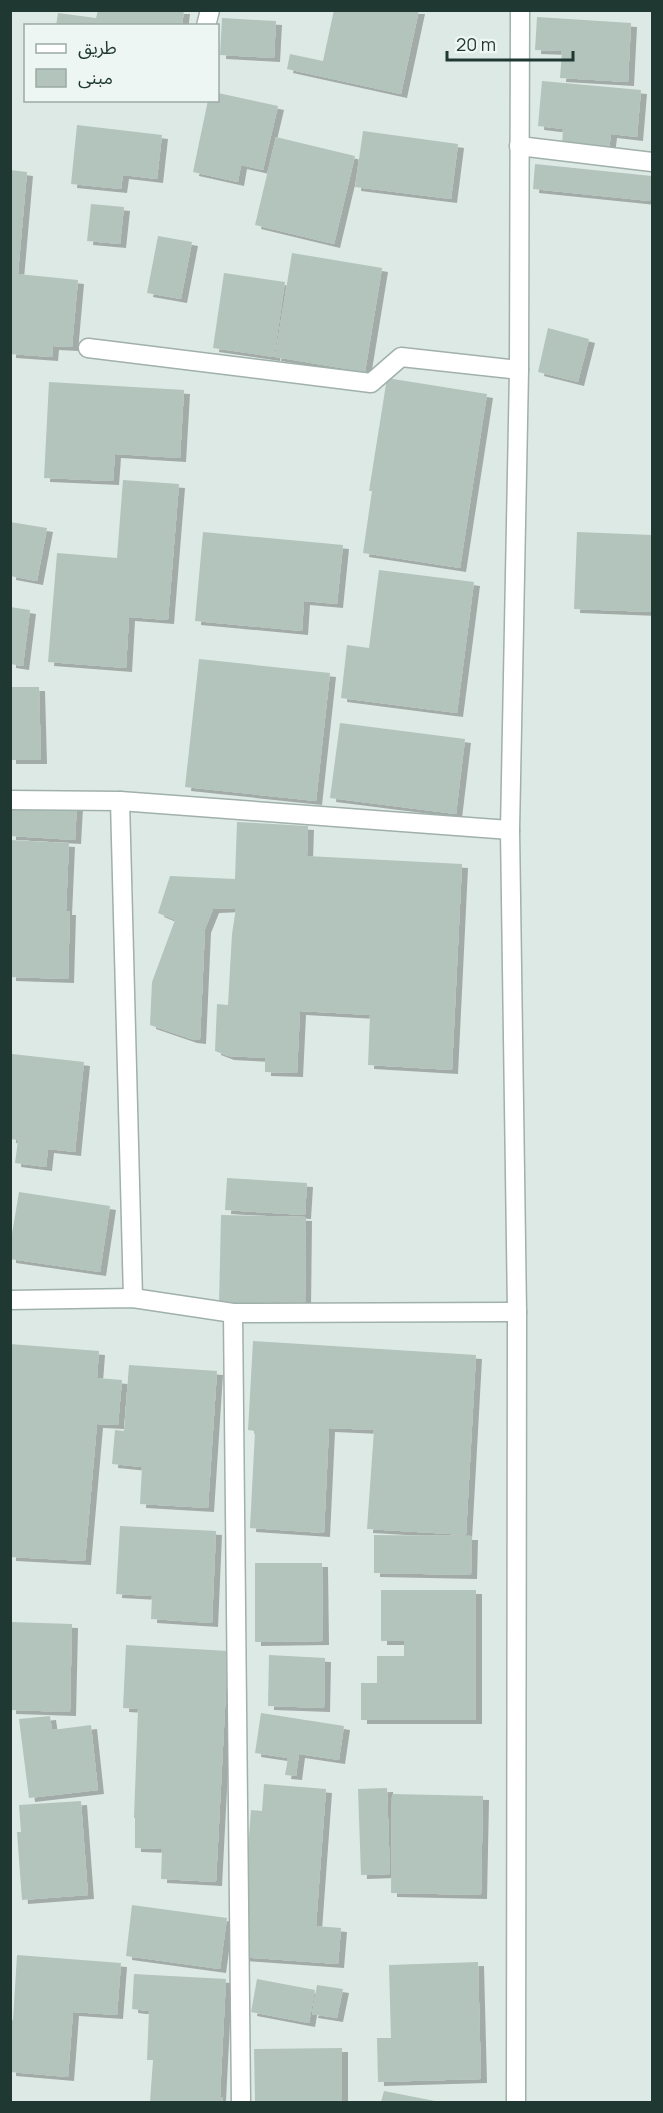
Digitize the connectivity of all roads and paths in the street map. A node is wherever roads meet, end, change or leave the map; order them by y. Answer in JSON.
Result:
{"nodes":[{"id":1,"x":520,"y":10,"type":"edge"},
{"id":2,"x":519,"y":146,"type":"junction"},
{"id":3,"x":652,"y":162,"type":"edge"},
{"id":4,"x":88,"y":348,"type":"dead end"},
{"id":5,"x":519,"y":370,"type":"junction"},
{"id":6,"x":10,"y":800,"type":"edge"},
{"id":7,"x":120,"y":801,"type":"junction"},
{"id":8,"x":510,"y":830,"type":"junction"},
{"id":9,"x":133,"y":1298,"type":"junction"},
{"id":10,"x":10,"y":1300,"type":"edge"},
{"id":11,"x":517,"y":1312,"type":"junction"},
{"id":12,"x":233,"y":1313,"type":"junction"},
{"id":13,"x":241,"y":2103,"type":"edge"},
{"id":14,"x":516,"y":2103,"type":"edge"}],
"edges":[{"from":1,"to":2,"type":"street"},
{"from":2,"to":3,"type":"street"},
{"from":2,"to":5,"type":"street"},
{"from":4,"to":5,"type":"street"},
{"from":5,"to":8,"type":"street"},
{"from":6,"to":7,"type":"street"},
{"from":7,"to":8,"type":"street"},
{"from":7,"to":9,"type":"street"},
{"from":8,"to":11,"type":"street"},
{"from":9,"to":10,"type":"street"},
{"from":9,"to":12,"type":"street"},
{"from":11,"to":12,"type":"street"},
{"from":11,"to":14,"type":"street"},
{"from":12,"to":13,"type":"street"}]}
